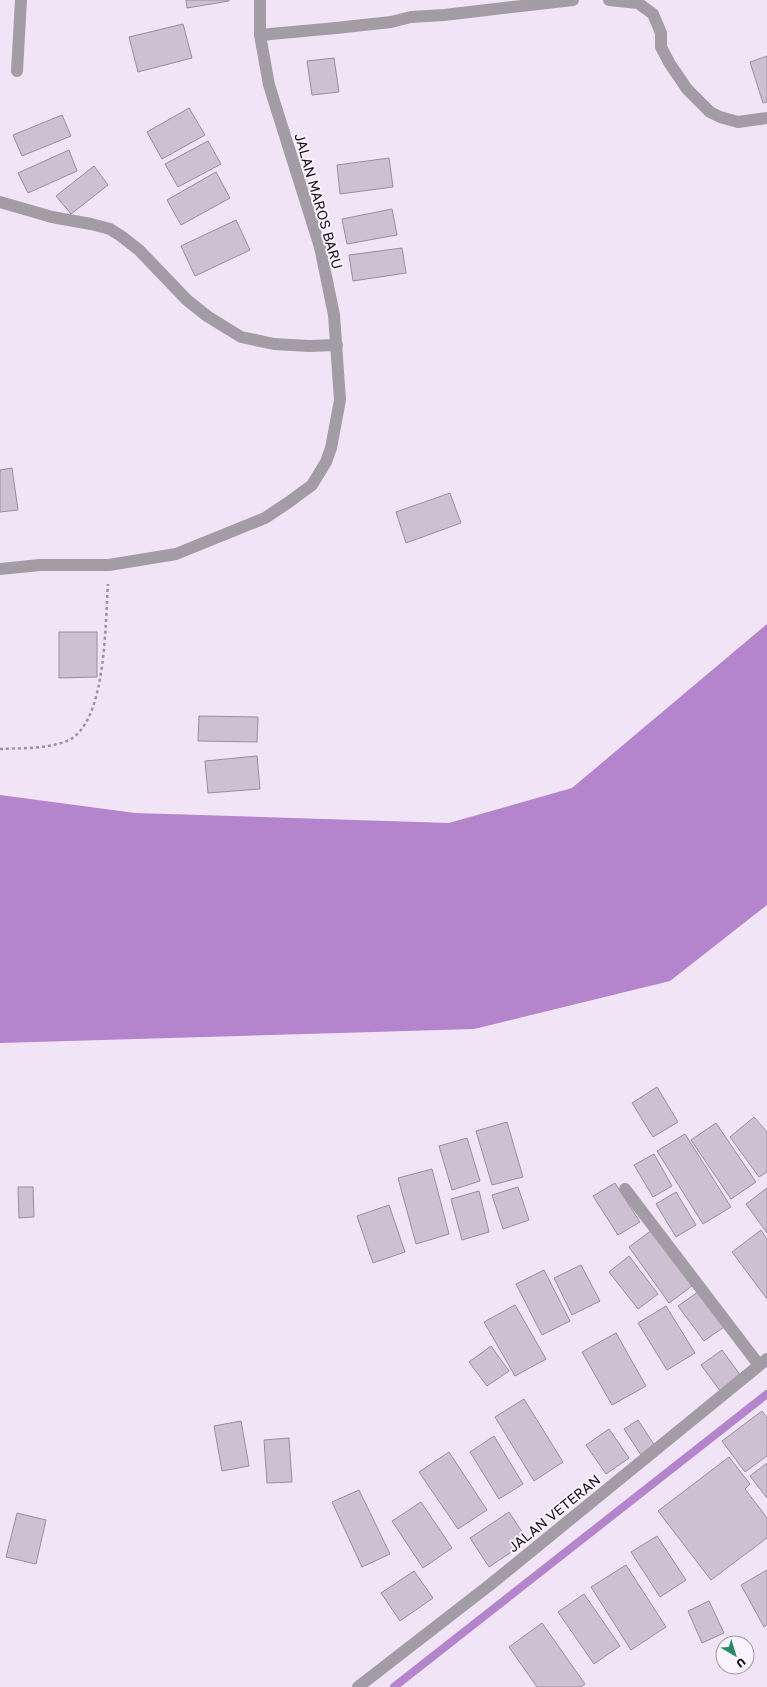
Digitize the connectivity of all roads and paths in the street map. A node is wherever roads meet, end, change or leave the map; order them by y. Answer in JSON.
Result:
{"nodes":[{"id":1,"x":21,"y":0,"type":"edge"},
{"id":2,"x":260,"y":0,"type":"edge"},
{"id":3,"x":572,"y":0,"type":"edge"},
{"id":4,"x":609,"y":0,"type":"edge"},
{"id":5,"x":260,"y":35,"type":"junction"},
{"id":6,"x":17,"y":71,"type":"dead end"},
{"id":7,"x":767,"y":118,"type":"edge"},
{"id":8,"x":0,"y":202,"type":"edge"},
{"id":9,"x":337,"y":345,"type":"junction"},
{"id":10,"x":109,"y":565,"type":"junction"},
{"id":11,"x":0,"y":569,"type":"edge"},
{"id":12,"x":0,"y":749,"type":"edge"},
{"id":13,"x":625,"y":1189,"type":"dead end"},
{"id":14,"x":763,"y":1362,"type":"edge"},
{"id":15,"x":358,"y":1687,"type":"edge"}],
"edges":[{"from":1,"to":6,"type":"street"},
{"from":2,"to":5,"type":"street","name":"JALAN MAROS BARU"},
{"from":3,"to":5,"type":"street"},
{"from":4,"to":7,"type":"street"},
{"from":5,"to":9,"type":"street","name":"JALAN MAROS BARU"},
{"from":8,"to":9,"type":"street"},
{"from":9,"to":10,"type":"street","name":"JALAN MAROS BARU"},
{"from":10,"to":11,"type":"street","name":"JALAN MAROS BARU"},
{"from":10,"to":12,"type":"path"},
{"from":13,"to":14,"type":"street"},
{"from":14,"to":15,"type":"street","name":"JALAN VETERAN"}]}
